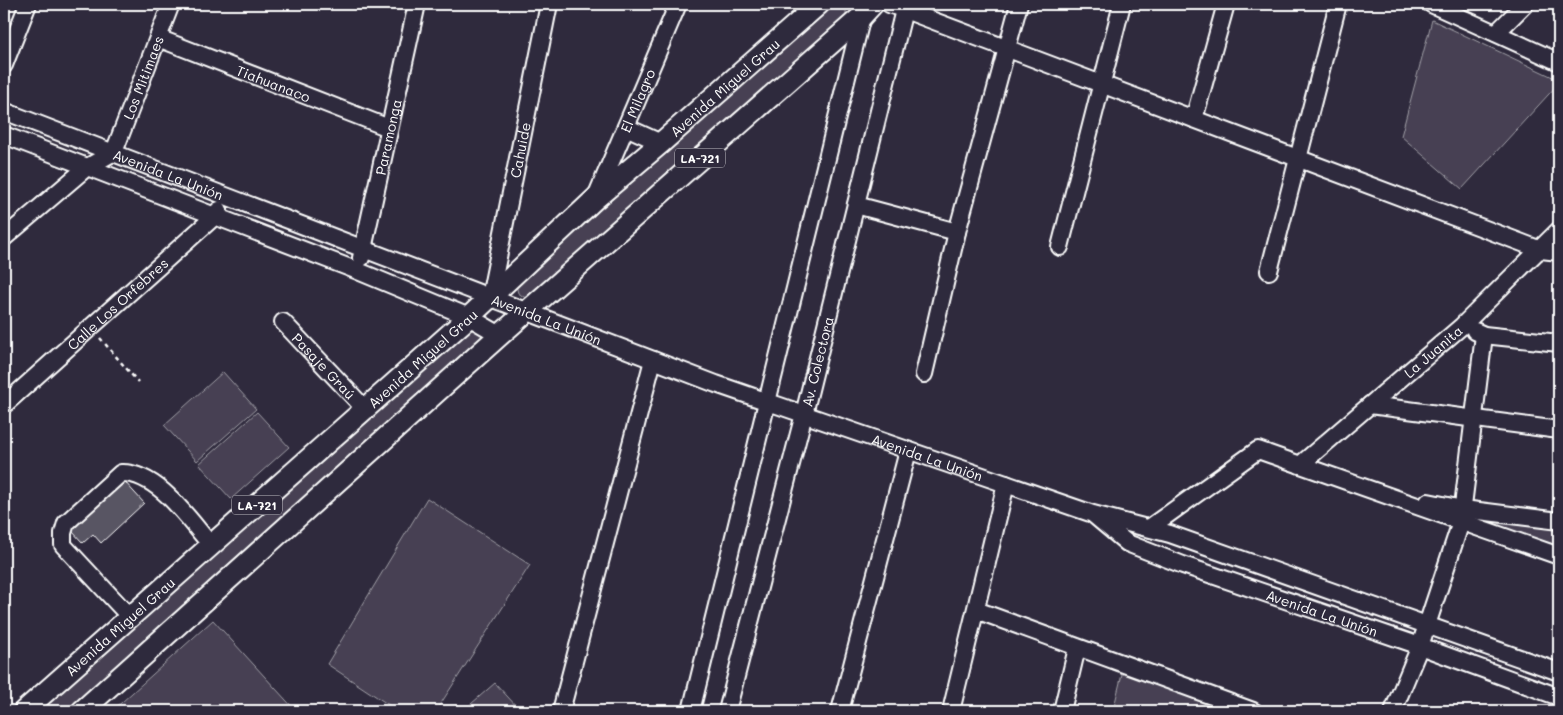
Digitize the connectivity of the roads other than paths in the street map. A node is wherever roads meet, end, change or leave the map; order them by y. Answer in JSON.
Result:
{"nodes":[{"id":1,"x":28,"y":4,"type":"edge"},
{"id":2,"x":171,"y":4,"type":"edge"},
{"id":3,"x":417,"y":4,"type":"edge"},
{"id":4,"x":550,"y":4,"type":"edge"},
{"id":5,"x":678,"y":4,"type":"edge"},
{"id":6,"x":819,"y":4,"type":"edge"},
{"id":7,"x":1020,"y":4,"type":"edge"},
{"id":8,"x":1122,"y":4,"type":"edge"},
{"id":9,"x":1226,"y":4,"type":"edge"},
{"id":10,"x":1338,"y":4,"type":"edge"},
{"id":11,"x":1431,"y":4,"type":"edge"},
{"id":12,"x":1525,"y":4,"type":"edge"},
{"id":13,"x":897,"y":7,"type":"edge"},
{"id":14,"x":867,"y":10,"type":"edge"},
{"id":15,"x":1496,"y":32,"type":"junction"},
{"id":16,"x":158,"y":38,"type":"junction"},
{"id":17,"x":1007,"y":48,"type":"junction"},
{"id":18,"x":1559,"y":62,"type":"edge"},
{"id":19,"x":4,"y":65,"type":"edge"},
{"id":20,"x":1101,"y":84,"type":"junction"},
{"id":21,"x":4,"y":111,"type":"edge"},
{"id":22,"x":1194,"y":119,"type":"junction"},
{"id":23,"x":626,"y":127,"type":"junction"},
{"id":24,"x":390,"y":128,"type":"junction"},
{"id":25,"x":4,"y":135,"type":"edge"},
{"id":26,"x":661,"y":143,"type":"junction"},
{"id":27,"x":114,"y":152,"type":"junction"},
{"id":28,"x":1298,"y":158,"type":"junction"},
{"id":29,"x":86,"y":168,"type":"junction"},
{"id":30,"x":227,"y":196,"type":"junction"},
{"id":31,"x":596,"y":198,"type":"junction"},
{"id":32,"x":856,"y":205,"type":"junction"},
{"id":33,"x":215,"y":216,"type":"junction"},
{"id":34,"x":1559,"y":230,"type":"edge"},
{"id":35,"x":957,"y":232,"type":"junction"},
{"id":36,"x":4,"y":238,"type":"edge"},
{"id":37,"x":1060,"y":247,"type":"dead end"},
{"id":38,"x":362,"y":249,"type":"junction"},
{"id":39,"x":1541,"y":250,"type":"junction"},
{"id":40,"x":1559,"y":252,"type":"edge"},
{"id":41,"x":1269,"y":270,"type":"dead end"},
{"id":42,"x":358,"y":271,"type":"junction"},
{"id":43,"x":490,"y":297,"type":"junction"},
{"id":44,"x":527,"y":311,"type":"junction"},
{"id":45,"x":469,"y":317,"type":"junction"},
{"id":46,"x":283,"y":322,"type":"dead end"},
{"id":47,"x":1462,"y":326,"type":"junction"},
{"id":48,"x":500,"y":335,"type":"junction"},
{"id":49,"x":1484,"y":335,"type":"junction"},
{"id":50,"x":1559,"y":343,"type":"edge"},
{"id":51,"x":653,"y":360,"type":"junction"},
{"id":52,"x":924,"y":374,"type":"dead end"},
{"id":53,"x":766,"y":401,"type":"junction"},
{"id":54,"x":4,"y":405,"type":"edge"},
{"id":55,"x":1370,"y":405,"type":"junction"},
{"id":56,"x":365,"y":409,"type":"junction"},
{"id":57,"x":804,"y":414,"type":"junction"},
{"id":58,"x":1473,"y":419,"type":"junction"},
{"id":59,"x":1559,"y":430,"type":"edge"},
{"id":60,"x":908,"y":450,"type":"junction"},
{"id":61,"x":1300,"y":465,"type":"junction"},
{"id":62,"x":1006,"y":484,"type":"junction"},
{"id":63,"x":1094,"y":514,"type":"junction"},
{"id":64,"x":1462,"y":516,"type":"junction"},
{"id":65,"x":1559,"y":521,"type":"edge"},
{"id":66,"x":1149,"y":528,"type":"junction"},
{"id":67,"x":211,"y":545,"type":"junction"},
{"id":68,"x":1559,"y":556,"type":"edge"},
{"id":69,"x":976,"y":610,"type":"junction"},
{"id":70,"x":130,"y":617,"type":"junction"},
{"id":71,"x":1426,"y":625,"type":"junction"},
{"id":72,"x":1420,"y":646,"type":"junction"},
{"id":73,"x":1077,"y":648,"type":"junction"},
{"id":74,"x":1559,"y":672,"type":"edge"},
{"id":75,"x":1559,"y":697,"type":"edge"},
{"id":76,"x":1219,"y":705,"type":"edge"},
{"id":77,"x":24,"y":711,"type":"edge"},
{"id":78,"x":82,"y":711,"type":"edge"},
{"id":79,"x":561,"y":711,"type":"edge"},
{"id":80,"x":691,"y":711,"type":"edge"},
{"id":81,"x":727,"y":711,"type":"edge"},
{"id":82,"x":840,"y":711,"type":"edge"},
{"id":83,"x":951,"y":711,"type":"edge"},
{"id":84,"x":1062,"y":711,"type":"edge"},
{"id":85,"x":1253,"y":711,"type":"edge"},
{"id":86,"x":1393,"y":711,"type":"edge"}],
"edges":[{"from":1,"to":19,"type":"street"},
{"from":2,"to":16,"type":"street","name":"Los Mitimaes"},
{"from":3,"to":24,"type":"street","name":"Paramonga"},
{"from":4,"to":43,"type":"street","name":"Cahuide"},
{"from":5,"to":23,"type":"street","name":"El Milagro"},
{"from":6,"to":26,"type":"main road","name":"Avenida Miguel Grau","number":"LA-721"},
{"from":7,"to":17,"type":"street"},
{"from":8,"to":20,"type":"street"},
{"from":9,"to":22,"type":"street"},
{"from":10,"to":28,"type":"street"},
{"from":11,"to":15,"type":"street"},
{"from":12,"to":15,"type":"street"},
{"from":13,"to":17,"type":"street"},
{"from":13,"to":32,"type":"street","name":"Av. Colectora"},
{"from":14,"to":44,"type":"main road","number":"LA-721"},
{"from":14,"to":53,"type":"street"},
{"from":15,"to":18,"type":"street"},
{"from":16,"to":24,"type":"street","name":"Tiahuanaco"},
{"from":16,"to":27,"type":"street","name":"Los Mitimaes"},
{"from":17,"to":20,"type":"street"},
{"from":17,"to":35,"type":"street"},
{"from":20,"to":22,"type":"street"},
{"from":20,"to":37,"type":"street"},
{"from":21,"to":27,"type":"street","name":"Avenida La Unión"},
{"from":22,"to":28,"type":"street"},
{"from":23,"to":26,"type":"street"},
{"from":23,"to":31,"type":"street","name":"El Milagro"},
{"from":24,"to":38,"type":"street","name":"Paramonga"},
{"from":25,"to":29,"type":"street","name":"Avenida La Unión"},
{"from":26,"to":31,"type":"main road","name":"Avenida Miguel Grau","number":"LA-721"},
{"from":27,"to":29,"type":"street"},
{"from":27,"to":30,"type":"street","name":"Avenida La Unión"},
{"from":28,"to":39,"type":"street"},
{"from":28,"to":41,"type":"street"},
{"from":29,"to":33,"type":"street","name":"Avenida La Unión"},
{"from":29,"to":36,"type":"street"},
{"from":30,"to":33,"type":"street","name":"Calle Los Orfebres"},
{"from":30,"to":38,"type":"street","name":"Avenida La Unión"},
{"from":31,"to":43,"type":"main road","name":"Avenida Miguel Grau","number":"LA-721"},
{"from":32,"to":35,"type":"street"},
{"from":32,"to":57,"type":"street","name":"Av. Colectora"},
{"from":33,"to":42,"type":"street","name":"Avenida La Unión"},
{"from":33,"to":54,"type":"street","name":"Calle Los Orfebres"},
{"from":34,"to":39,"type":"street","name":"La Juanita"},
{"from":35,"to":52,"type":"street"},
{"from":38,"to":42,"type":"street","name":"Paramonga"},
{"from":38,"to":43,"type":"street","name":"Avenida La Unión"},
{"from":39,"to":40,"type":"street"},
{"from":39,"to":47,"type":"street","name":"La Juanita"},
{"from":42,"to":45,"type":"street","name":"Avenida La Unión"},
{"from":43,"to":44,"type":"street","name":"Avenida La Unión"},
{"from":43,"to":45,"type":"main road","name":"Avenida Miguel Grau","number":"LA-721"},
{"from":44,"to":48,"type":"main road","number":"LA-721"},
{"from":44,"to":51,"type":"street","name":"Avenida La Unión"},
{"from":45,"to":48,"type":"street","name":"Avenida La Unión"},
{"from":45,"to":56,"type":"main road","name":"Avenida Miguel Grau","number":"LA-721"},
{"from":46,"to":56,"type":"street","name":"Pasaje Graú"},
{"from":47,"to":49,"type":"street"},
{"from":47,"to":55,"type":"street","name":"La Juanita"},
{"from":48,"to":78,"type":"main road","number":"LA-721"},
{"from":49,"to":50,"type":"street"},
{"from":49,"to":58,"type":"street"},
{"from":51,"to":53,"type":"street","name":"Avenida La Unión"},
{"from":51,"to":79,"type":"street"},
{"from":53,"to":57,"type":"street","name":"Avenida La Unión"},
{"from":53,"to":80,"type":"street"},
{"from":55,"to":58,"type":"street"},
{"from":55,"to":61,"type":"street","name":"La Juanita"},
{"from":56,"to":67,"type":"main road","name":"Avenida Miguel Grau","number":"LA-721"},
{"from":57,"to":60,"type":"street","name":"Avenida La Unión"},
{"from":57,"to":81,"type":"street","name":"Av. Colectora"},
{"from":58,"to":59,"type":"street"},
{"from":58,"to":64,"type":"street"},
{"from":60,"to":62,"type":"street","name":"Avenida La Unión"},
{"from":60,"to":82,"type":"street"},
{"from":61,"to":64,"type":"street"},
{"from":61,"to":66,"type":"street"},
{"from":62,"to":63,"type":"street","name":"Avenida La Unión"},
{"from":62,"to":69,"type":"street"},
{"from":63,"to":66,"type":"street","name":"Avenida La Unión"},
{"from":63,"to":72,"type":"street","name":"Avenida La Unión"},
{"from":64,"to":65,"type":"street"},
{"from":64,"to":68,"type":"street"},
{"from":64,"to":71,"type":"street"},
{"from":66,"to":71,"type":"street","name":"Avenida La Unión"},
{"from":67,"to":70,"type":"main road","name":"Avenida Miguel Grau","number":"LA-721"},
{"from":67,"to":70,"type":"street"},
{"from":69,"to":73,"type":"street"},
{"from":69,"to":83,"type":"street"},
{"from":70,"to":77,"type":"main road","name":"Avenida Miguel Grau","number":"LA-721"},
{"from":71,"to":72,"type":"street"},
{"from":71,"to":74,"type":"street","name":"Avenida La Unión"},
{"from":72,"to":75,"type":"street","name":"Avenida La Unión"},
{"from":72,"to":86,"type":"street"},
{"from":73,"to":76,"type":"street"},
{"from":73,"to":84,"type":"street"},
{"from":76,"to":85,"type":"street"}]}
